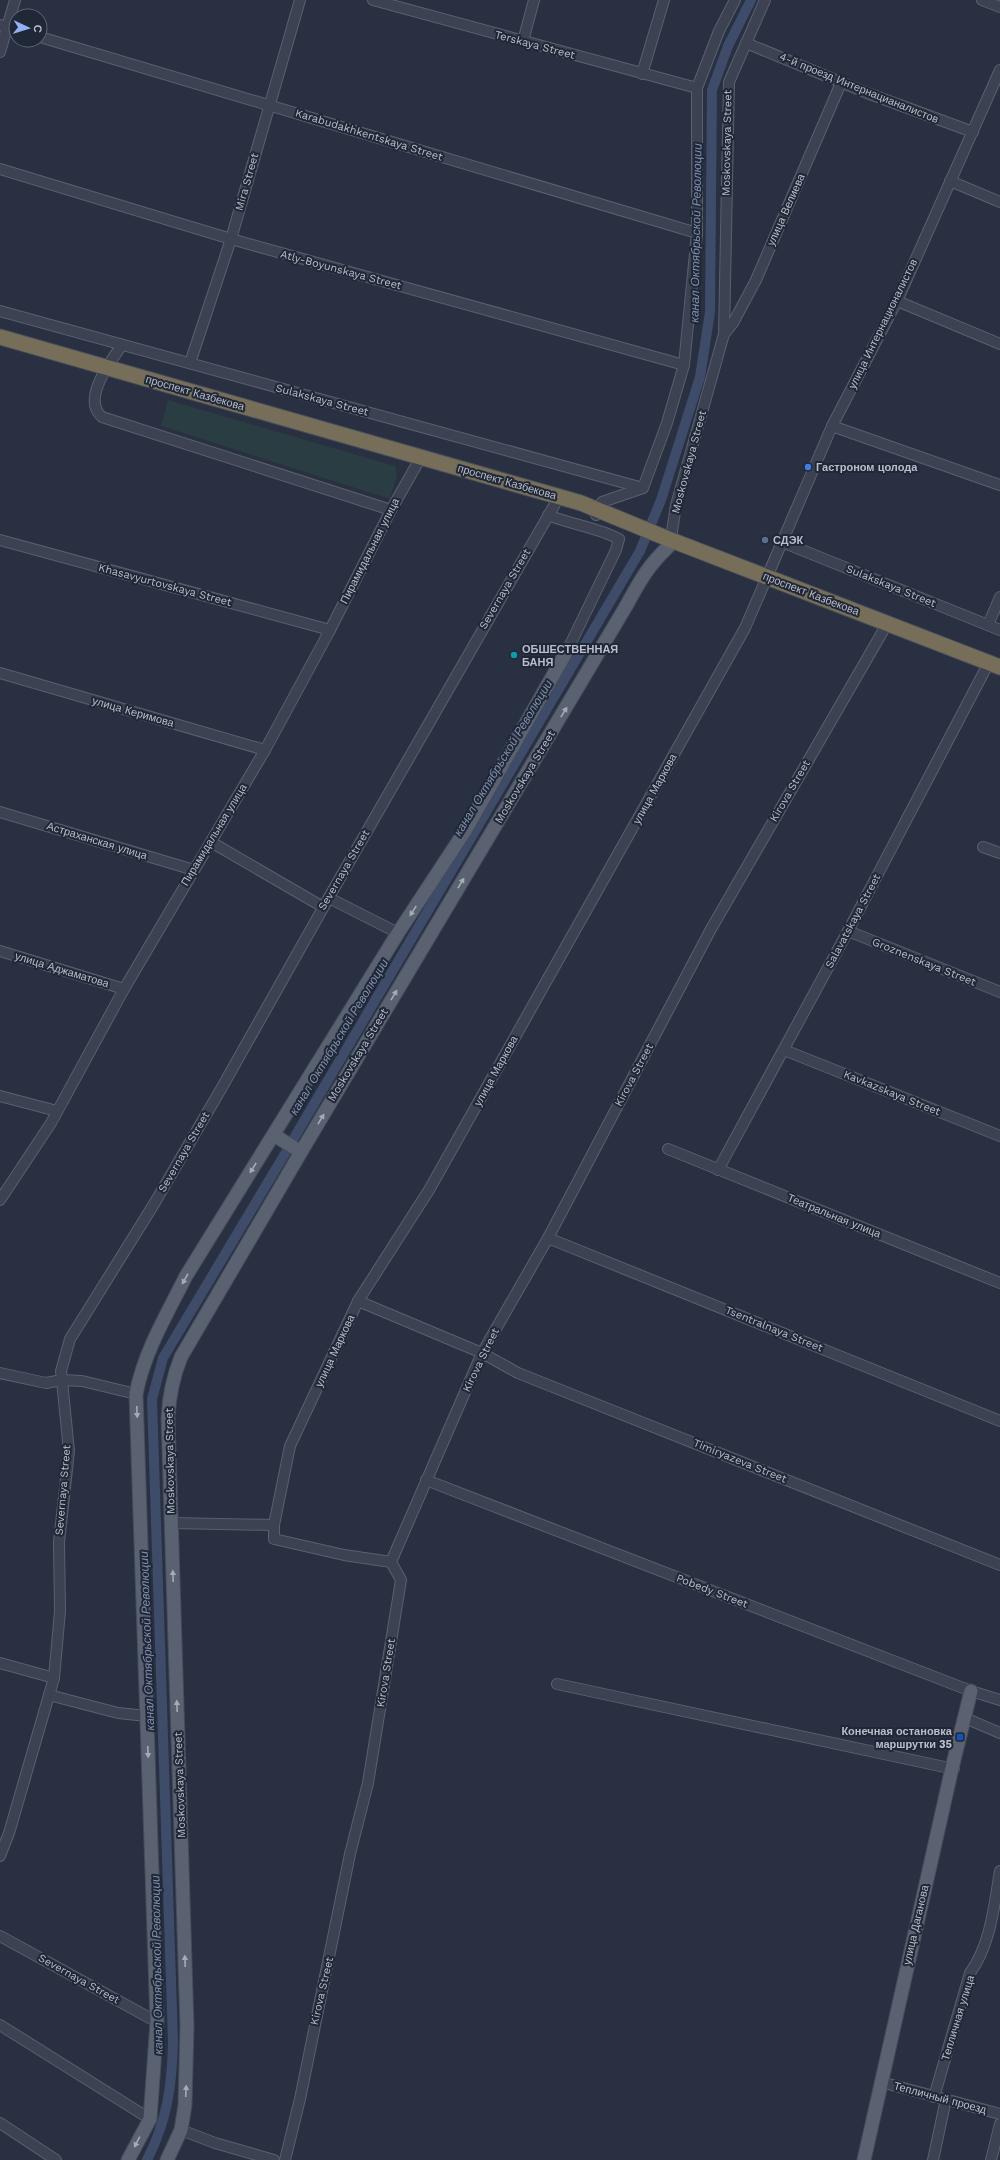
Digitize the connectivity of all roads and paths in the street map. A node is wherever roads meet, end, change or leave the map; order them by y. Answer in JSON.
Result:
{"nodes":[{"id":1,"x":300,"y":0,"type":"edge"},
{"id":2,"x":373,"y":0,"type":"edge"},
{"id":3,"x":534,"y":0,"type":"edge"},
{"id":4,"x":664,"y":0,"type":"edge"},
{"id":5,"x":735,"y":0,"type":"edge"},
{"id":6,"x":765,"y":0,"type":"edge"},
{"id":7,"x":982,"y":0,"type":"edge"},
{"id":8,"x":1000,"y":7,"type":"edge"},
{"id":9,"x":8,"y":27,"type":"edge"},
{"id":10,"x":48,"y":39,"type":"edge"},
{"id":11,"x":523,"y":41,"type":"junction"},
{"id":12,"x":746,"y":42,"type":"junction"},
{"id":13,"x":0,"y":52,"type":"edge"},
{"id":14,"x":1000,"y":71,"type":"edge"},
{"id":15,"x":642,"y":74,"type":"junction"},
{"id":16,"x":841,"y":83,"type":"junction"},
{"id":17,"x":697,"y":88,"type":"junction"},
{"id":18,"x":269,"y":105,"type":"junction"},
{"id":19,"x":973,"y":132,"type":"junction"},
{"id":20,"x":0,"y":169,"type":"edge"},
{"id":21,"x":950,"y":181,"type":"junction"},
{"id":22,"x":1000,"y":202,"type":"edge"},
{"id":23,"x":697,"y":233,"type":"junction"},
{"id":24,"x":231,"y":239,"type":"junction"},
{"id":25,"x":897,"y":301,"type":"junction"},
{"id":26,"x":0,"y":311,"type":"edge"},
{"id":27,"x":724,"y":334,"type":"junction"},
{"id":28,"x":0,"y":337,"type":"edge"},
{"id":29,"x":1000,"y":344,"type":"edge"},
{"id":30,"x":122,"y":345,"type":"junction"},
{"id":31,"x":0,"y":347,"type":"edge"},
{"id":32,"x":190,"y":363,"type":"junction"},
{"id":33,"x":684,"y":365,"type":"junction"},
{"id":34,"x":104,"y":371,"type":"junction"},
{"id":35,"x":832,"y":426,"type":"junction"},
{"id":36,"x":419,"y":461,"type":"junction"},
{"id":37,"x":1000,"y":485,"type":"edge"},
{"id":38,"x":643,"y":488,"type":"junction"},
{"id":39,"x":552,"y":509,"type":"junction"},
{"id":40,"x":391,"y":510,"type":"junction"},
{"id":41,"x":597,"y":513,"type":"junction"},
{"id":42,"x":0,"y":540,"type":"edge"},
{"id":43,"x":782,"y":542,"type":"junction"},
{"id":44,"x":670,"y":543,"type":"junction"},
{"id":45,"x":766,"y":580,"type":"junction"},
{"id":46,"x":1000,"y":597,"type":"edge"},
{"id":47,"x":988,"y":625,"type":"junction"},
{"id":48,"x":745,"y":628,"type":"joint"},
{"id":49,"x":330,"y":630,"type":"junction"},
{"id":50,"x":1000,"y":630,"type":"edge"},
{"id":51,"x":883,"y":631,"type":"junction"},
{"id":52,"x":568,"y":648,"type":"joint"},
{"id":53,"x":1000,"y":667,"type":"edge"},
{"id":54,"x":985,"y":670,"type":"junction"},
{"id":55,"x":0,"y":673,"type":"edge"},
{"id":56,"x":1000,"y":676,"type":"edge"},
{"id":57,"x":265,"y":750,"type":"junction"},
{"id":58,"x":0,"y":812,"type":"edge"},
{"id":59,"x":211,"y":842,"type":"junction"},
{"id":60,"x":983,"y":847,"type":"dead end"},
{"id":61,"x":1000,"y":853,"type":"edge"},
{"id":62,"x":194,"y":870,"type":"junction"},
{"id":63,"x":329,"y":898,"type":"junction"},
{"id":64,"x":323,"y":907,"type":"junction"},
{"id":65,"x":848,"y":931,"type":"junction"},
{"id":66,"x":398,"y":933,"type":"junction"},
{"id":67,"x":0,"y":951,"type":"edge"},
{"id":68,"x":124,"y":989,"type":"junction"},
{"id":69,"x":1000,"y":992,"type":"edge"},
{"id":70,"x":784,"y":1050,"type":"junction"},
{"id":71,"x":0,"y":1096,"type":"edge"},
{"id":72,"x":57,"y":1111,"type":"junction"},
{"id":73,"x":274,"y":1135,"type":"junction"},
{"id":74,"x":1000,"y":1136,"type":"edge"},
{"id":75,"x":668,"y":1149,"type":"dead end"},
{"id":76,"x":301,"y":1152,"type":"junction"},
{"id":77,"x":718,"y":1170,"type":"junction"},
{"id":78,"x":0,"y":1200,"type":"edge"},
{"id":79,"x":548,"y":1238,"type":"junction"},
{"id":80,"x":1000,"y":1283,"type":"edge"},
{"id":81,"x":358,"y":1301,"type":"junction"},
{"id":82,"x":482,"y":1353,"type":"junction"},
{"id":83,"x":0,"y":1373,"type":"edge"},
{"id":84,"x":62,"y":1380,"type":"junction"},
{"id":85,"x":136,"y":1394,"type":"junction"},
{"id":86,"x":1000,"y":1420,"type":"edge"},
{"id":87,"x":426,"y":1480,"type":"junction"},
{"id":88,"x":172,"y":1523,"type":"junction"},
{"id":89,"x":274,"y":1525,"type":"junction"},
{"id":90,"x":391,"y":1562,"type":"junction"},
{"id":91,"x":1000,"y":1565,"type":"edge"},
{"id":92,"x":0,"y":1663,"type":"edge"},
{"id":93,"x":54,"y":1678,"type":"junction"},
{"id":94,"x":557,"y":1684,"type":"dead end"},
{"id":95,"x":973,"y":1692,"type":"junction"},
{"id":96,"x":49,"y":1695,"type":"junction"},
{"id":97,"x":999,"y":1700,"type":"edge"},
{"id":98,"x":147,"y":1716,"type":"junction"},
{"id":99,"x":966,"y":1719,"type":"junction"},
{"id":100,"x":1000,"y":1732,"type":"edge"},
{"id":101,"x":953,"y":1768,"type":"junction"},
{"id":102,"x":0,"y":1856,"type":"edge"},
{"id":103,"x":1000,"y":1871,"type":"edge"},
{"id":104,"x":0,"y":1936,"type":"edge"},
{"id":105,"x":157,"y":2022,"type":"junction"},
{"id":106,"x":0,"y":2025,"type":"edge"},
{"id":107,"x":882,"y":2083,"type":"junction"},
{"id":108,"x":934,"y":2097,"type":"junction"},
{"id":109,"x":946,"y":2099,"type":"junction"},
{"id":110,"x":1000,"y":2114,"type":"edge"},
{"id":111,"x":150,"y":2119,"type":"junction"},
{"id":112,"x":0,"y":2123,"type":"edge"},
{"id":113,"x":1000,"y":2124,"type":"edge"},
{"id":114,"x":181,"y":2130,"type":"junction"},
{"id":115,"x":995,"y":2154,"type":"edge"},
{"id":116,"x":56,"y":2160,"type":"edge"},
{"id":117,"x":128,"y":2160,"type":"edge"},
{"id":118,"x":167,"y":2160,"type":"edge"},
{"id":119,"x":274,"y":2160,"type":"edge"},
{"id":120,"x":285,"y":2160,"type":"edge"},
{"id":121,"x":865,"y":2160,"type":"edge"},
{"id":122,"x":933,"y":2160,"type":"edge"}],
"edges":[{"from":1,"to":18,"type":"street","name":"Mira Street"},
{"from":2,"to":11,"type":"street","name":"Terskaya Street"},
{"from":3,"to":11,"type":"street"},
{"from":4,"to":15,"type":"street"},
{"from":5,"to":17,"type":"street"},
{"from":6,"to":12,"type":"street","name":"Moskovskaya Street"},
{"from":7,"to":8,"type":"street"},
{"from":9,"to":13,"type":"street"},
{"from":10,"to":18,"type":"street","name":"Karabudakhkentskaya Street"},
{"from":11,"to":15,"type":"street","name":"Terskaya Street"},
{"from":12,"to":16,"type":"street","name":"4-й проезд Интернацианалистов"},
{"from":12,"to":27,"type":"street","name":"Moskovskaya Street"},
{"from":14,"to":19,"type":"street","name":"улица Интернационалистов"},
{"from":15,"to":17,"type":"street","name":"Terskaya Street"},
{"from":16,"to":19,"type":"street","name":"4-й проезд Интернацианалистов"},
{"from":16,"to":27,"type":"street","name":"улица Велиева"},
{"from":17,"to":23,"type":"street"},
{"from":18,"to":23,"type":"street","name":"Karabudakhkentskaya Street"},
{"from":18,"to":24,"type":"street","name":"Mira Street"},
{"from":19,"to":21,"type":"street","name":"улица Интернационалистов"},
{"from":20,"to":24,"type":"street","name":"Atly-Boyunskaya Street"},
{"from":21,"to":22,"type":"street"},
{"from":21,"to":25,"type":"street","name":"улица Интернационалистов"},
{"from":23,"to":33,"type":"street"},
{"from":24,"to":32,"type":"street","name":"Mira Street"},
{"from":24,"to":33,"type":"street","name":"Atly-Boyunskaya Street"},
{"from":25,"to":29,"type":"street"},
{"from":25,"to":35,"type":"street","name":"улица Интернационалистов"},
{"from":26,"to":30,"type":"street","name":"Sulakskaya Street"},
{"from":27,"to":44,"type":"street","name":"Moskovskaya Street"},
{"from":28,"to":34,"type":"highway","name":"проспект Казбекова"},
{"from":30,"to":32,"type":"street","name":"Sulakskaya Street"},
{"from":30,"to":34,"type":"street"},
{"from":31,"to":34,"type":"highway","name":"проспект Казбекова"},
{"from":32,"to":38,"type":"street","name":"Sulakskaya Street"},
{"from":33,"to":38,"type":"street"},
{"from":34,"to":36,"type":"highway","name":"проспект Казбекова"},
{"from":34,"to":40,"type":"street"},
{"from":35,"to":37,"type":"street"},
{"from":35,"to":43,"type":"street","name":"улица Интернационалистов"},
{"from":36,"to":39,"type":"highway","name":"проспект Казбекова"},
{"from":36,"to":40,"type":"street","name":"Пирамидальная улица"},
{"from":36,"to":41,"type":"highway","name":"проспект Казбекова"},
{"from":38,"to":41,"type":"street"},
{"from":39,"to":41,"type":"highway","name":"проспект Казбекова"},
{"from":39,"to":52,"type":"street"},
{"from":39,"to":63,"type":"street","name":"Severnaya Street"},
{"from":40,"to":49,"type":"street","name":"Пирамидальная улица"},
{"from":41,"to":44,"type":"highway","name":"проспект Казбекова"},
{"from":42,"to":49,"type":"street","name":"Khasavyurtovskaya Street"},
{"from":43,"to":45,"type":"street","name":"улица Интернационалистов"},
{"from":43,"to":47,"type":"street","name":"Sulakskaya Street"},
{"from":44,"to":45,"type":"highway","name":"проспект Казбекова"},
{"from":76,"to":44,"type":"main road","name":"Moskovskaya Street","one_way":true},
{"from":45,"to":48,"type":"street","name":"улица Интернационалистов"},
{"from":45,"to":51,"type":"highway","name":"проспект Казбекова"},
{"from":45,"to":53,"type":"highway","name":"проспект Казбекова"},
{"from":46,"to":47,"type":"street"},
{"from":47,"to":50,"type":"street","name":"Sulakskaya Street"},
{"from":48,"to":81,"type":"street","name":"улица Маркова"},
{"from":49,"to":57,"type":"street","name":"Пирамидальная улица"},
{"from":51,"to":54,"type":"highway","name":"проспект Казбекова"},
{"from":51,"to":79,"type":"street","name":"Kirova Street"},
{"from":52,"to":66,"type":"main road","one_way":true},
{"from":54,"to":56,"type":"highway","name":"проспект Казбекова"},
{"from":54,"to":65,"type":"street","name":"Salavatskaya Street"},
{"from":55,"to":57,"type":"street","name":"улица Керимова"},
{"from":57,"to":59,"type":"street","name":"Пирамидальная улица"},
{"from":58,"to":62,"type":"street","name":"Астраханская улица"},
{"from":59,"to":62,"type":"street","name":"Пирамидальная улица"},
{"from":59,"to":64,"type":"street"},
{"from":60,"to":61,"type":"street"},
{"from":62,"to":68,"type":"street","name":"Пирамидальная улица"},
{"from":63,"to":64,"type":"street","name":"Severnaya Street"},
{"from":63,"to":66,"type":"street"},
{"from":64,"to":84,"type":"street","name":"Severnaya Street"},
{"from":65,"to":69,"type":"street","name":"Groznenskaya Street"},
{"from":65,"to":70,"type":"street","name":"Salavatskaya Street"},
{"from":66,"to":73,"type":"main road"},
{"from":67,"to":68,"type":"street","name":"улица Аджаматова"},
{"from":68,"to":72,"type":"street","name":"Пирамидальная улица"},
{"from":70,"to":74,"type":"street","name":"Kavkazskaya Street"},
{"from":70,"to":77,"type":"street","name":"Salavatskaya Street"},
{"from":71,"to":72,"type":"street"},
{"from":72,"to":78,"type":"street","name":"Пирамидальная улица"},
{"from":73,"to":76,"type":"main road"},
{"from":73,"to":85,"type":"main road","one_way":true},
{"from":75,"to":77,"type":"street","name":"Театральная улица"},
{"from":76,"to":88,"type":"main road","name":"Moskovskaya Street"},
{"from":77,"to":80,"type":"street","name":"Театральная улица"},
{"from":79,"to":82,"type":"street","name":"Kirova Street"},
{"from":79,"to":86,"type":"street","name":"Tsentralnaya Street"},
{"from":81,"to":82,"type":"street","name":"Timiryazeva Street"},
{"from":81,"to":89,"type":"street","name":"улица Маркова"},
{"from":82,"to":87,"type":"street","name":"Kirova Street"},
{"from":82,"to":91,"type":"street","name":"Timiryazeva Street"},
{"from":83,"to":84,"type":"street"},
{"from":84,"to":85,"type":"street"},
{"from":84,"to":93,"type":"street","name":"Severnaya Street"},
{"from":85,"to":98,"type":"main road","one_way":true},
{"from":87,"to":90,"type":"street","name":"Kirova Street"},
{"from":87,"to":95,"type":"street","name":"Pobedy Street"},
{"from":88,"to":89,"type":"street"},
{"from":114,"to":88,"type":"main road","name":"Moskovskaya Street","one_way":true},
{"from":89,"to":90,"type":"street"},
{"from":90,"to":120,"type":"street","name":"Kirova Street"},
{"from":92,"to":93,"type":"street"},
{"from":93,"to":96,"type":"street","name":"Severnaya Street"},
{"from":94,"to":101,"type":"street"},
{"from":95,"to":97,"type":"street","name":"Pobedy Street"},
{"from":95,"to":99,"type":"main road","name":"улица Даганова"},
{"from":96,"to":98,"type":"street"},
{"from":96,"to":102,"type":"street","name":"Severnaya Street"},
{"from":98,"to":105,"type":"main road","one_way":true},
{"from":99,"to":100,"type":"street"},
{"from":99,"to":101,"type":"main road","name":"улица Даганова"},
{"from":101,"to":107,"type":"main road","name":"улица Даганова"},
{"from":103,"to":108,"type":"street","name":"Тепличная улица"},
{"from":104,"to":105,"type":"street","name":"Severnaya Street"},
{"from":105,"to":111,"type":"main road"},
{"from":106,"to":111,"type":"street"},
{"from":107,"to":108,"type":"street","name":"Тепличный проезд"},
{"from":107,"to":121,"type":"main road","name":"улица Даганова"},
{"from":108,"to":109,"type":"street","name":"Тепличный проезд"},
{"from":109,"to":110,"type":"street","name":"Тепличный проезд"},
{"from":109,"to":122,"type":"street"},
{"from":111,"to":117,"type":"main road","one_way":true},
{"from":112,"to":116,"type":"street"},
{"from":113,"to":115,"type":"street"},
{"from":114,"to":118,"type":"main road","name":"Moskovskaya Street"},
{"from":114,"to":119,"type":"street"}]}
